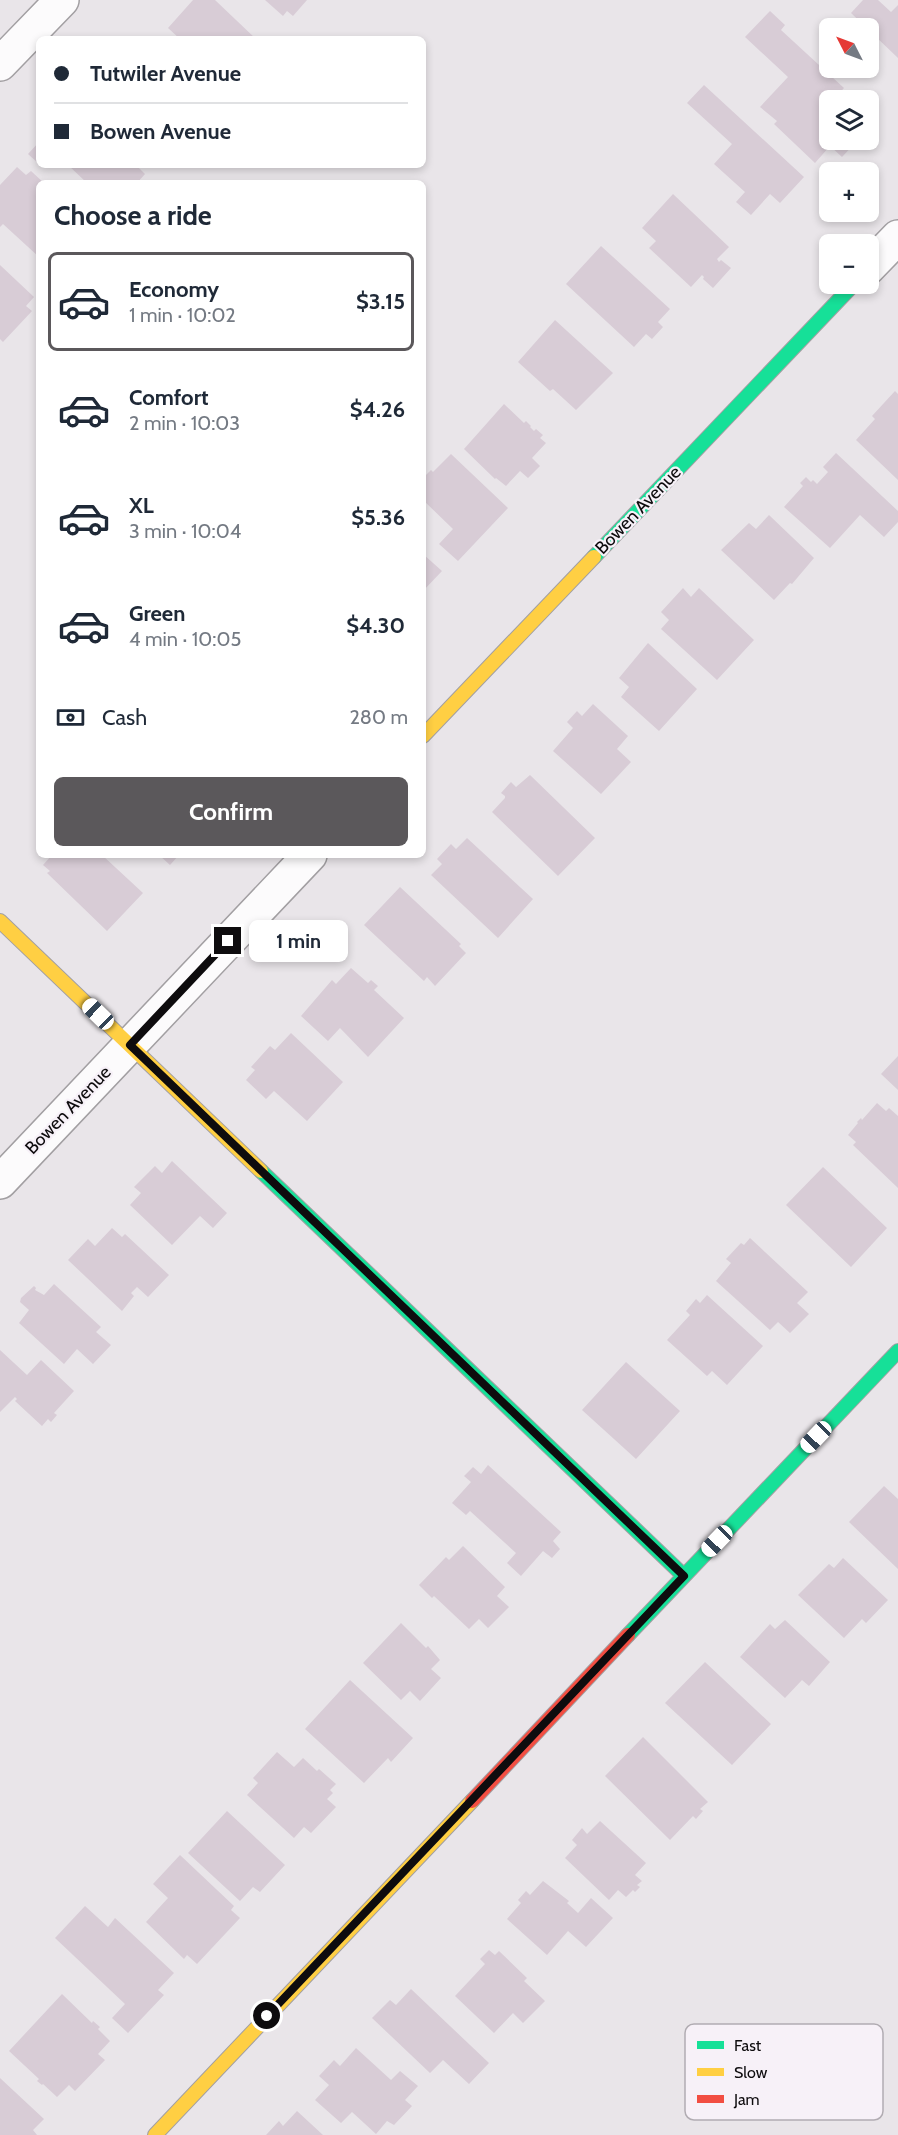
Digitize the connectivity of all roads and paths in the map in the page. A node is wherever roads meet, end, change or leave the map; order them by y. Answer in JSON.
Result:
{"nodes":[{"id":1,"x":62,"y":0,"type":"edge"},
{"id":2,"x":0,"y":64,"type":"edge"},
{"id":3,"x":898,"y":237,"type":"edge"},
{"id":4,"x":879,"y":257,"type":"edge"},
{"id":5,"x":844,"y":294,"type":"edge"},
{"id":6,"x":426,"y":733,"type":"edge"},
{"id":7,"x":307,"y":858,"type":"edge"},
{"id":8,"x":0,"y":921,"type":"edge"},
{"id":9,"x":130,"y":1045,"type":"junction"},
{"id":10,"x":0,"y":1182,"type":"edge"},
{"id":11,"x":898,"y":1351,"type":"edge"},
{"id":12,"x":684,"y":1576,"type":"junction"},
{"id":13,"x":155,"y":2135,"type":"edge"}],
"edges":[{"from":1,"to":2,"type":"street"},
{"from":3,"to":4,"type":"street"},
{"from":5,"to":6,"type":"street","name":"Bowen Avenue"},
{"from":7,"to":9,"type":"street","name":"Bowen Avenue"},
{"from":8,"to":9,"type":"street"},
{"from":9,"to":10,"type":"street","name":"Bowen Avenue"},
{"from":9,"to":12,"type":"street"},
{"from":11,"to":12,"type":"street"},
{"from":12,"to":13,"type":"street"}]}
